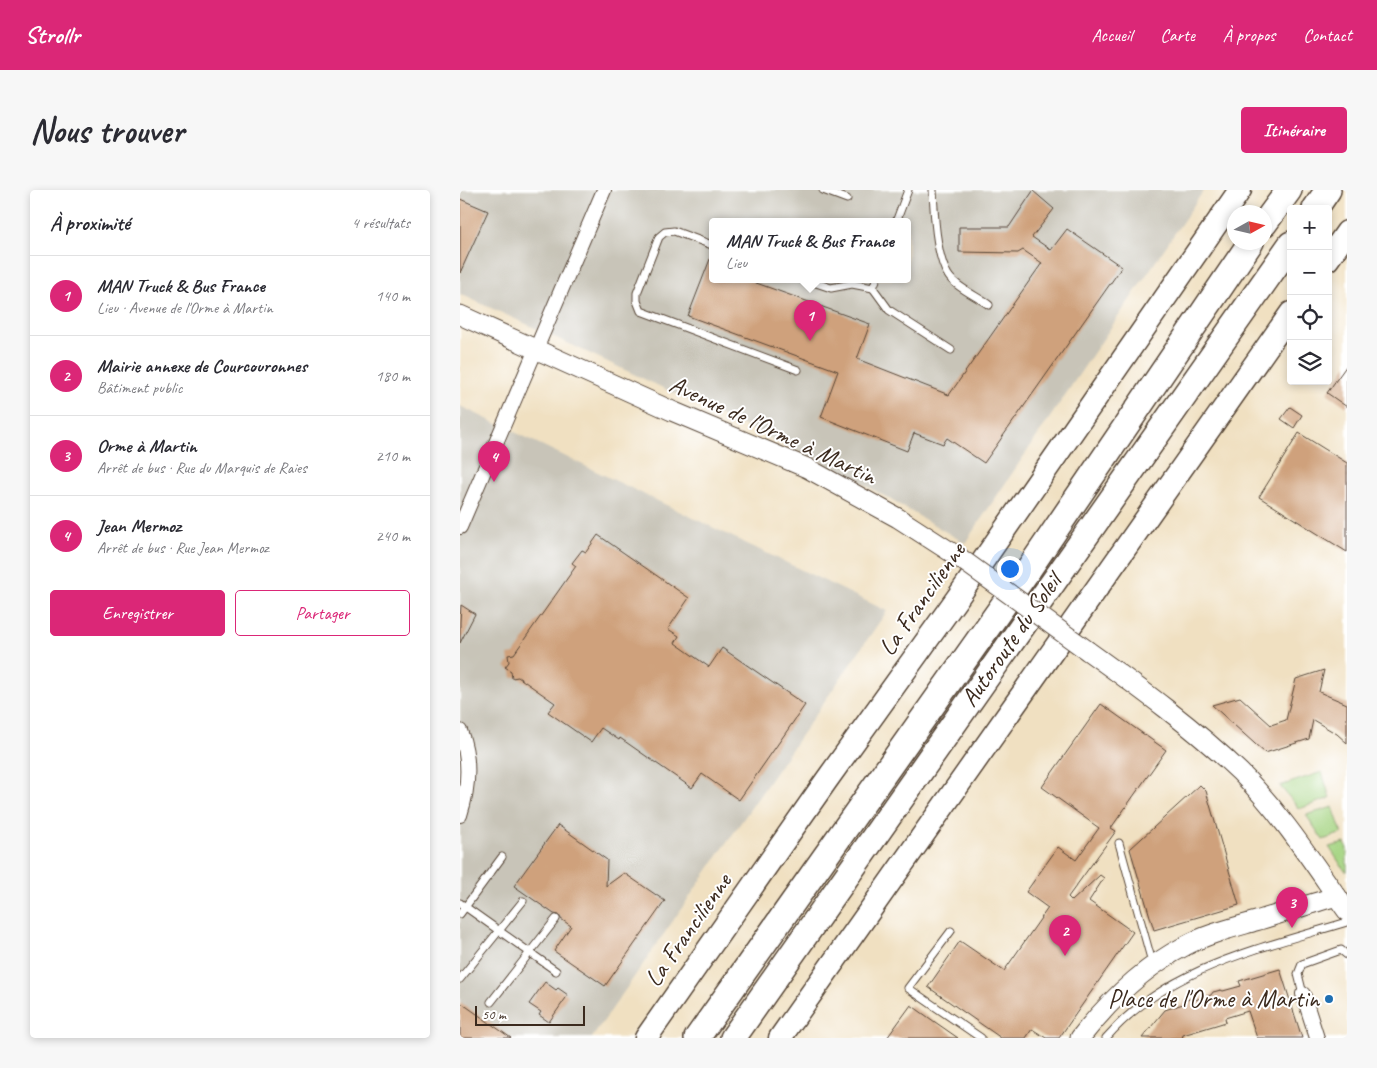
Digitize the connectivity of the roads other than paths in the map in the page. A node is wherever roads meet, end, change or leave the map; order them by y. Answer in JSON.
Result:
{"nodes":[{"id":1,"x":604,"y":190,"type":"edge"},
{"id":2,"x":823,"y":190,"type":"edge"},
{"id":3,"x":908,"y":190,"type":"edge"},
{"id":4,"x":933,"y":190,"type":"edge"},
{"id":5,"x":1240,"y":190,"type":"edge"},
{"id":6,"x":1272,"y":190,"type":"edge"},
{"id":7,"x":1288,"y":190,"type":"edge"},
{"id":8,"x":1328,"y":190,"type":"edge"},
{"id":9,"x":847,"y":199,"type":"dead end"},
{"id":10,"x":1262,"y":205,"type":"edge"},
{"id":11,"x":1318,"y":205,"type":"edge"},
{"id":12,"x":1272,"y":213,"type":"edge"},
{"id":13,"x":898,"y":218,"type":"edge"},
{"id":14,"x":1347,"y":232,"type":"edge"},
{"id":15,"x":709,"y":244,"type":"edge"},
{"id":16,"x":1244,"y":250,"type":"edge"},
{"id":17,"x":1287,"y":250,"type":"edge"},
{"id":18,"x":1332,"y":253,"type":"edge"},
{"id":19,"x":817,"y":283,"type":"edge"},
{"id":20,"x":875,"y":283,"type":"edge"},
{"id":21,"x":873,"y":288,"type":"junction"},
{"id":22,"x":989,"y":305,"type":"dead end"},
{"id":23,"x":460,"y":315,"type":"edge"},
{"id":24,"x":1287,"y":318,"type":"edge"},
{"id":25,"x":536,"y":348,"type":"junction"},
{"id":26,"x":951,"y":350,"type":"dead end"},
{"id":27,"x":798,"y":370,"type":"dead end"},
{"id":28,"x":460,"y":527,"type":"edge"},
{"id":29,"x":460,"y":731,"type":"edge"},
{"id":30,"x":460,"y":815,"type":"edge"},
{"id":31,"x":1118,"y":843,"type":"dead end"},
{"id":32,"x":502,"y":857,"type":"dead end"},
{"id":33,"x":1344,"y":900,"type":"edge"},
{"id":34,"x":523,"y":901,"type":"dead end"},
{"id":35,"x":462,"y":905,"type":"edge"},
{"id":36,"x":460,"y":914,"type":"edge"},
{"id":37,"x":556,"y":919,"type":"dead end"},
{"id":38,"x":1347,"y":922,"type":"edge"},
{"id":39,"x":498,"y":930,"type":"junction"},
{"id":40,"x":951,"y":932,"type":"dead end"},
{"id":41,"x":529,"y":952,"type":"junction"},
{"id":42,"x":1347,"y":955,"type":"edge"},
{"id":43,"x":1155,"y":964,"type":"junction"},
{"id":44,"x":556,"y":971,"type":"dead end"},
{"id":45,"x":460,"y":979,"type":"edge"},
{"id":46,"x":1303,"y":994,"type":"joint"},
{"id":47,"x":491,"y":1002,"type":"dead end"},
{"id":48,"x":646,"y":1038,"type":"edge"},
{"id":49,"x":697,"y":1038,"type":"edge"},
{"id":50,"x":733,"y":1038,"type":"edge"},
{"id":51,"x":780,"y":1038,"type":"edge"},
{"id":52,"x":981,"y":1038,"type":"edge"},
{"id":53,"x":1080,"y":1038,"type":"edge"},
{"id":54,"x":1106,"y":1038,"type":"edge"},
{"id":55,"x":1317,"y":1038,"type":"edge"}],
"edges":[{"from":1,"to":25,"type":"street"},
{"from":2,"to":9,"type":"lane"},
{"from":3,"to":13,"type":"lane"},
{"from":4,"to":22,"type":"lane"},
{"from":5,"to":48,"type":"highway","name":"La Francilienne"},
{"from":6,"to":10,"type":"highway"},
{"from":7,"to":12,"type":"highway"},
{"from":8,"to":11,"type":"highway"},
{"from":14,"to":18,"type":"highway"},
{"from":15,"to":27,"type":"lane"},
{"from":16,"to":49,"type":"highway","name":"Autoroute du Soleil"},
{"from":17,"to":50,"type":"highway","name":"Autoroute du Soleil"},
{"from":19,"to":21,"type":"lane"},
{"from":20,"to":21,"type":"lane"},
{"from":21,"to":26,"type":"lane"},
{"from":23,"to":25,"type":"main road","name":"Avenue de l'Orme à Martin"},
{"from":24,"to":51,"type":"highway"},
{"from":25,"to":28,"type":"street"},
{"from":25,"to":33,"type":"main road","name":"Avenue de l'Orme à Martin","bridge":true},
{"from":29,"to":30,"type":"street"},
{"from":31,"to":43,"type":"lane"},
{"from":32,"to":35,"type":"lane"},
{"from":33,"to":43,"type":"main road"},
{"from":34,"to":39,"type":"lane"},
{"from":35,"to":36,"type":"lane"},
{"from":35,"to":39,"type":"lane"},
{"from":37,"to":41,"type":"lane"},
{"from":38,"to":54,"type":"lane"},
{"from":39,"to":41,"type":"lane"},
{"from":39,"to":45,"type":"lane"},
{"from":40,"to":52,"type":"lane"},
{"from":41,"to":44,"type":"lane"},
{"from":41,"to":47,"type":"lane"},
{"from":42,"to":46,"type":"lane"},
{"from":43,"to":53,"type":"main road"},
{"from":46,"to":55,"type":"street"}]}
